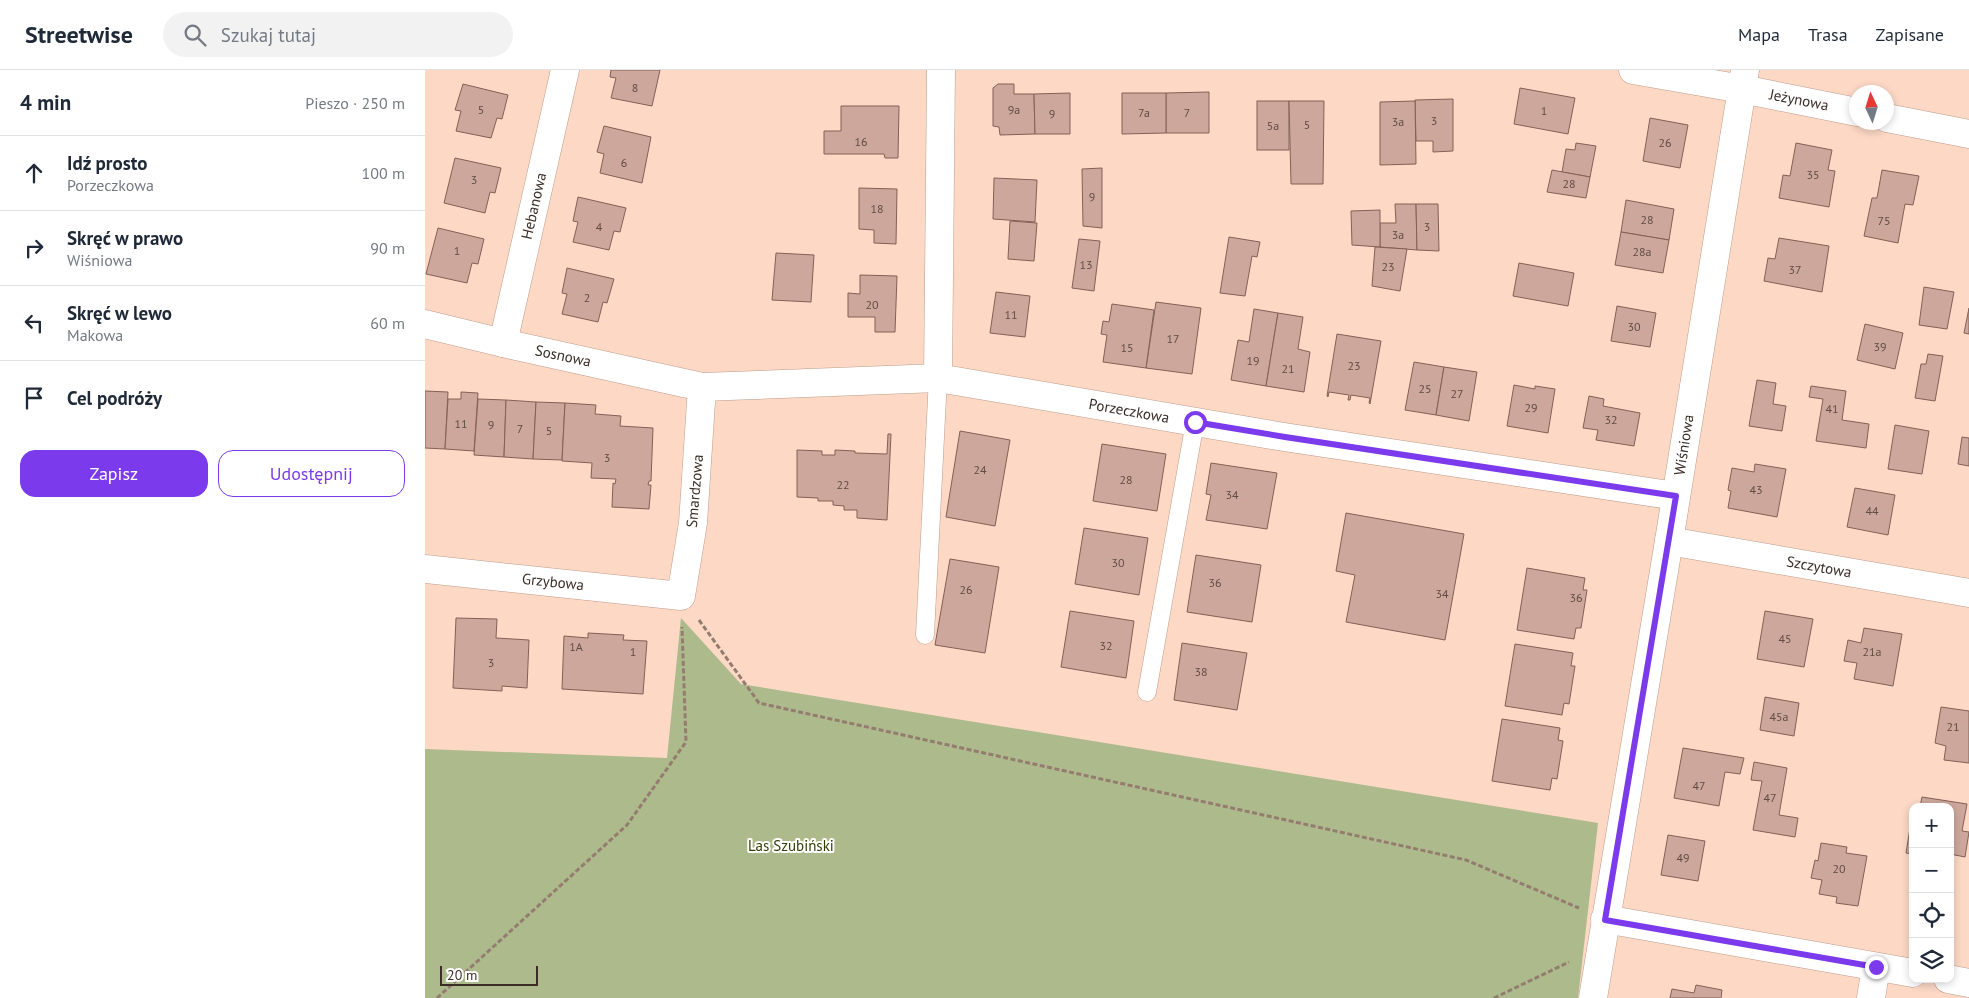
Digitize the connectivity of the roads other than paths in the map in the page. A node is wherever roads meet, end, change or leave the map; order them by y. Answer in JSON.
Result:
{"nodes":[{"id":1,"x":565,"y":70,"type":"edge"},
{"id":2,"x":941,"y":70,"type":"edge"},
{"id":3,"x":1633,"y":70,"type":"edge"},
{"id":4,"x":1744,"y":79,"type":"edge"},
{"id":5,"x":1849,"y":110,"type":"edge"},
{"id":6,"x":1894,"y":119,"type":"edge"},
{"id":7,"x":1969,"y":134,"type":"edge"},
{"id":8,"x":425,"y":324,"type":"edge"},
{"id":9,"x":503,"y":343,"type":"junction"},
{"id":10,"x":938,"y":378,"type":"junction"},
{"id":11,"x":702,"y":387,"type":"junction"},
{"id":12,"x":1195,"y":422,"type":"junction"},
{"id":13,"x":1676,"y":496,"type":"junction"},
{"id":14,"x":1669,"y":541,"type":"junction"},
{"id":15,"x":425,"y":569,"type":"edge"},
{"id":16,"x":1969,"y":593,"type":"edge"},
{"id":17,"x":681,"y":596,"type":"joint"},
{"id":18,"x":925,"y":635,"type":"dead end"},
{"id":19,"x":1147,"y":692,"type":"dead end"},
{"id":20,"x":1605,"y":920,"type":"junction"},
{"id":21,"x":1876,"y":967,"type":"junction"},
{"id":22,"x":1909,"y":972,"type":"edge"},
{"id":23,"x":1954,"y":980,"type":"edge"},
{"id":24,"x":1969,"y":983,"type":"edge"},
{"id":25,"x":1593,"y":998,"type":"edge"},
{"id":26,"x":1871,"y":998,"type":"edge"}],
"edges":[{"from":1,"to":9,"type":"street","name":"Hebanowa"},
{"from":2,"to":10,"type":"street"},
{"from":3,"to":4,"type":"street"},
{"from":4,"to":5,"type":"street","name":"Jeżynowa"},
{"from":4,"to":13,"type":"street","name":"Wiśniowa"},
{"from":6,"to":7,"type":"street"},
{"from":8,"to":9,"type":"street","name":"Sosnowa"},
{"from":9,"to":11,"type":"street","name":"Sosnowa"},
{"from":10,"to":11,"type":"street","name":"Porzeczkowa"},
{"from":10,"to":12,"type":"street","name":"Porzeczkowa"},
{"from":10,"to":18,"type":"lane"},
{"from":11,"to":17,"type":"street","name":"Smardzowa"},
{"from":12,"to":13,"type":"street","name":"Porzeczkowa"},
{"from":12,"to":19,"type":"lane"},
{"from":13,"to":14,"type":"street","name":"Wiśniowa"},
{"from":14,"to":16,"type":"street","name":"Szczytowa"},
{"from":14,"to":20,"type":"street","name":"Wiśniowa"},
{"from":15,"to":17,"type":"street","name":"Grzybowa"},
{"from":20,"to":21,"type":"street"},
{"from":20,"to":25,"type":"street","name":"Wiśniowa"},
{"from":21,"to":22,"type":"street"},
{"from":21,"to":26,"type":"street"},
{"from":23,"to":24,"type":"street"}]}
